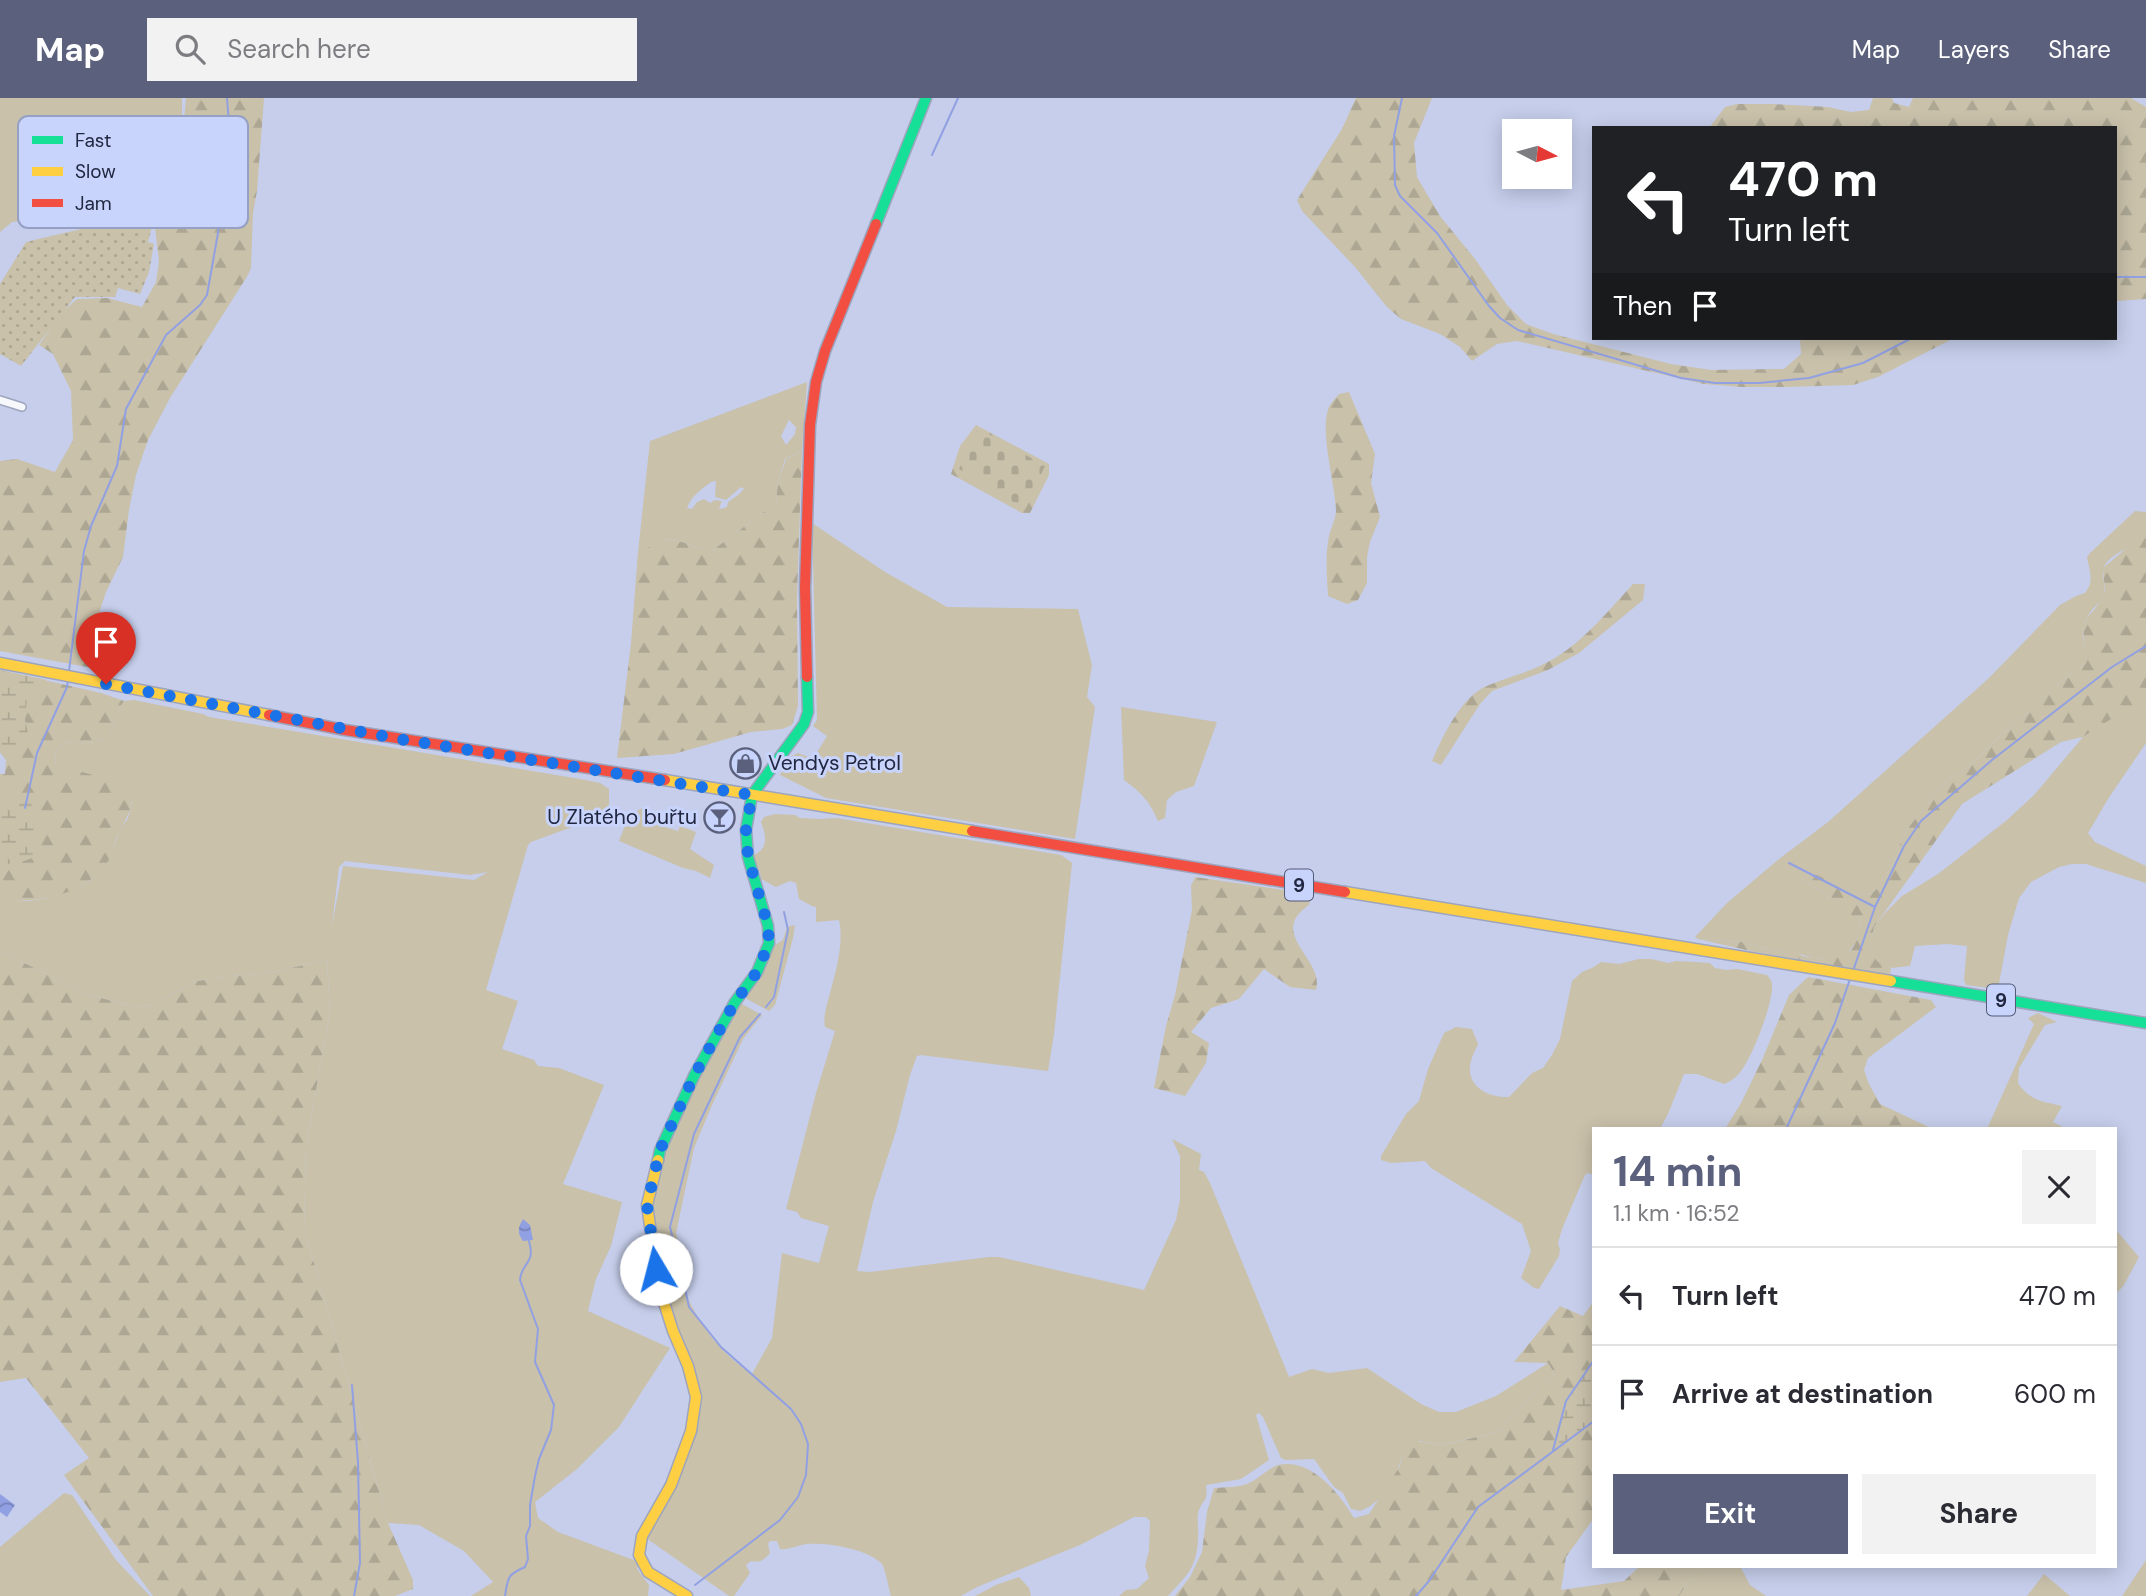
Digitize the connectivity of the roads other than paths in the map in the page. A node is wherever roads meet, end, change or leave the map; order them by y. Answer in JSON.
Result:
{"nodes":[{"id":1,"x":926,"y":98,"type":"edge"},
{"id":2,"x":0,"y":400,"type":"edge"},
{"id":3,"x":22,"y":407,"type":"dead end"},
{"id":4,"x":0,"y":663,"type":"edge"},
{"id":5,"x":752,"y":795,"type":"junction"},
{"id":6,"x":2146,"y":1023,"type":"edge"},
{"id":7,"x":687,"y":1596,"type":"edge"}],
"edges":[{"from":1,"to":5,"type":"main road"},
{"from":2,"to":3,"type":"street"},
{"from":4,"to":5,"type":"main road","number":"9"},
{"from":5,"to":6,"type":"main road","number":"9"},
{"from":5,"to":7,"type":"main road"}]}
